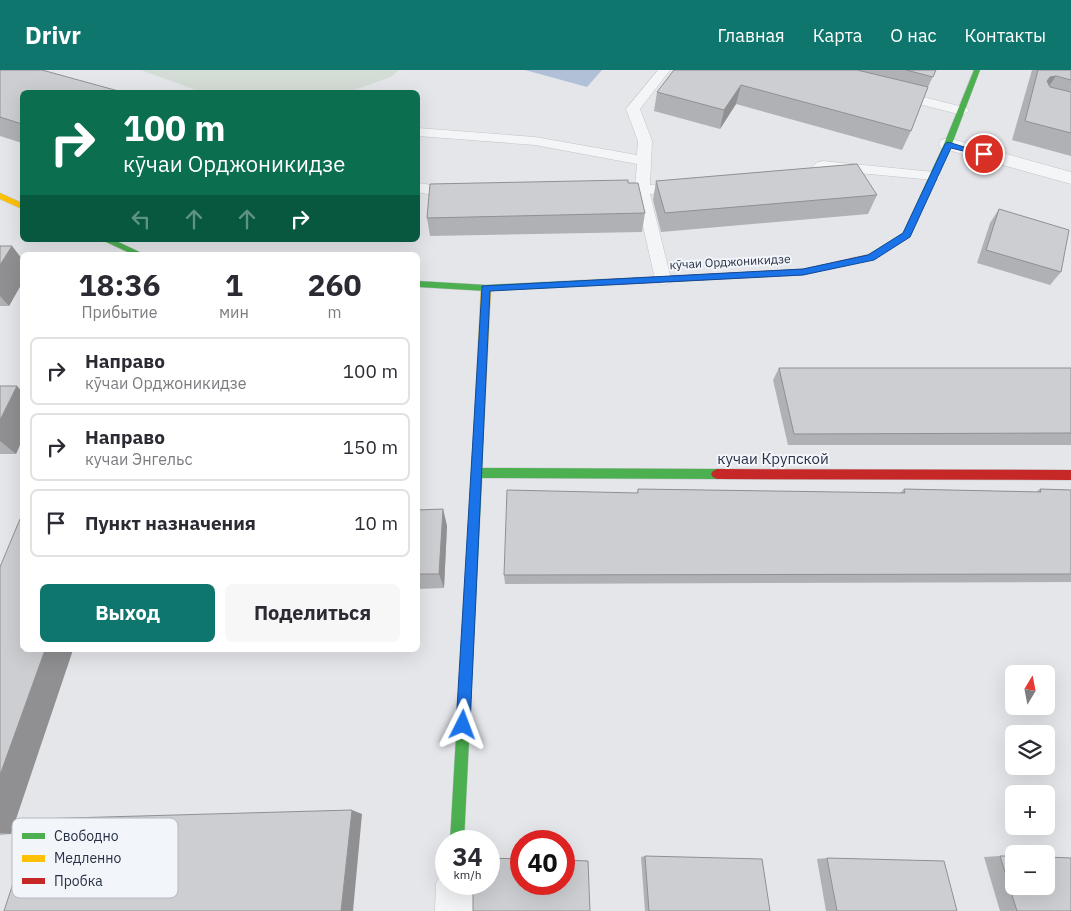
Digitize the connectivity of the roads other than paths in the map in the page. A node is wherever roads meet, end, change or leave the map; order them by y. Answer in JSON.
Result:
{"nodes":[{"id":1,"x":664,"y":70,"type":"edge"},
{"id":2,"x":977,"y":70,"type":"edge"},
{"id":3,"x":886,"y":92,"type":"edge"},
{"id":4,"x":962,"y":110,"type":"junction"},
{"id":5,"x":420,"y":132,"type":"edge"},
{"id":6,"x":948,"y":144,"type":"junction"},
{"id":7,"x":645,"y":161,"type":"junction"},
{"id":8,"x":934,"y":176,"type":"junction"},
{"id":9,"x":1071,"y":178,"type":"edge"},
{"id":10,"x":789,"y":180,"type":"edge"},
{"id":11,"x":420,"y":188,"type":"edge"},
{"id":12,"x":694,"y":188,"type":"edge"},
{"id":13,"x":603,"y":191,"type":"edge"},
{"id":14,"x":642,"y":191,"type":"junction"},
{"id":15,"x":468,"y":192,"type":"edge"},
{"id":16,"x":0,"y":196,"type":"edge"},
{"id":17,"x":20,"y":205,"type":"edge"},
{"id":18,"x":111,"y":242,"type":"edge"},
{"id":19,"x":135,"y":252,"type":"edge"},
{"id":20,"x":663,"y":279,"type":"junction"},
{"id":21,"x":420,"y":284,"type":"edge"},
{"id":22,"x":486,"y":288,"type":"junction"},
{"id":23,"x":476,"y":473,"type":"junction"},
{"id":24,"x":1071,"y":475,"type":"edge"},
{"id":25,"x":459,"y":830,"type":"edge"},
{"id":26,"x":455,"y":895,"type":"edge"},
{"id":27,"x":454,"y":911,"type":"edge"}],
"edges":[{"from":1,"to":7,"type":"lane"},
{"from":2,"to":4,"type":"street","name":"кӯчаи Орджоникидзе"},
{"from":3,"to":4,"type":"lane"},
{"from":4,"to":6,"type":"street","name":"кӯчаи Орджоникидзе"},
{"from":5,"to":7,"type":"lane"},
{"from":6,"to":8,"type":"street","name":"кӯчаи Орджоникидзе"},
{"from":6,"to":9,"type":"street"},
{"from":7,"to":14,"type":"lane"},
{"from":8,"to":10,"type":"lane"},
{"from":8,"to":20,"type":"street","name":"кӯчаи Орджоникидзе"},
{"from":11,"to":15,"type":"lane"},
{"from":12,"to":14,"type":"lane"},
{"from":13,"to":14,"type":"lane"},
{"from":14,"to":20,"type":"lane"},
{"from":16,"to":17,"type":"street"},
{"from":18,"to":19,"type":"street"},
{"from":20,"to":22,"type":"street","name":"кӯчаи Орджоникидзе"},
{"from":21,"to":22,"type":"street","name":"кӯчаи Орджоникидзе"},
{"from":22,"to":23,"type":"street"},
{"from":23,"to":24,"type":"street","name":"кучаи Крупской"},
{"from":23,"to":25,"type":"street"},
{"from":26,"to":27,"type":"street"}]}
